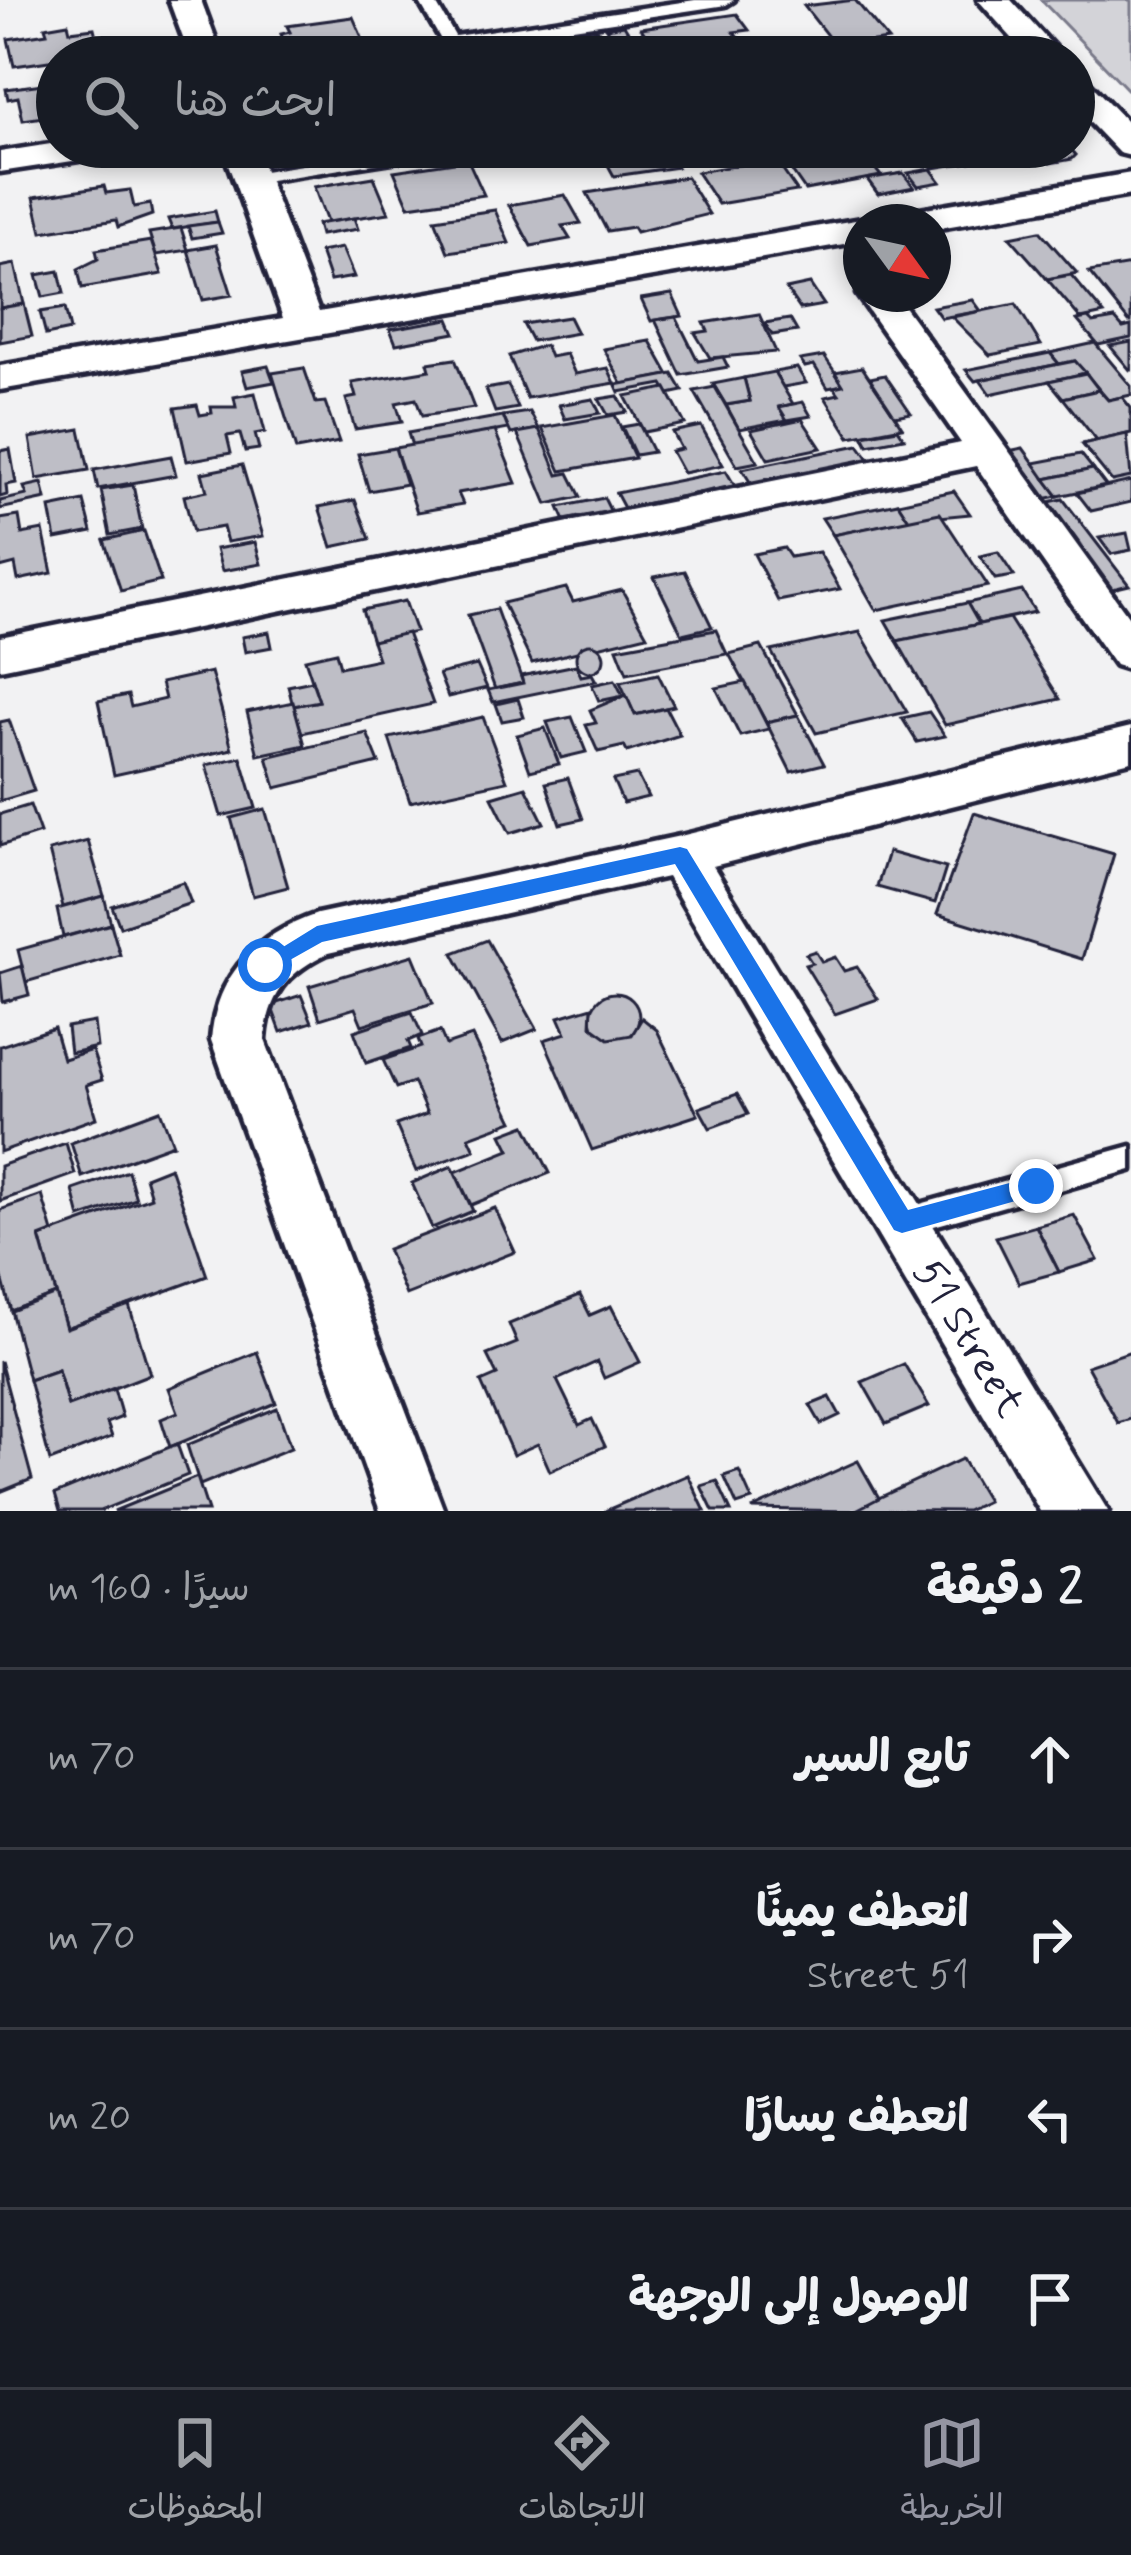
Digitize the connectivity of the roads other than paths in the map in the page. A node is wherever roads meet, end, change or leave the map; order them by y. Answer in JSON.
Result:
{"nodes":[{"id":1,"x":184,"y":0,"type":"edge"},
{"id":2,"x":426,"y":0,"type":"edge"},
{"id":3,"x":726,"y":0,"type":"edge"},
{"id":4,"x":994,"y":0,"type":"edge"},
{"id":5,"x":198,"y":36,"type":"edge"},
{"id":6,"x":447,"y":36,"type":"edge"},
{"id":7,"x":531,"y":36,"type":"edge"},
{"id":8,"x":1025,"y":36,"type":"edge"},
{"id":9,"x":1095,"y":108,"type":"edge"},
{"id":10,"x":1131,"y":146,"type":"edge"},
{"id":11,"x":36,"y":157,"type":"edge"},
{"id":12,"x":0,"y":162,"type":"edge"},
{"id":13,"x":247,"y":168,"type":"edge"},
{"id":14,"x":1131,"y":184,"type":"edge"},
{"id":15,"x":951,"y":215,"type":"edge"},
{"id":16,"x":843,"y":233,"type":"edge"},
{"id":17,"x":888,"y":312,"type":"edge"},
{"id":18,"x":305,"y":325,"type":"junction"},
{"id":19,"x":0,"y":379,"type":"edge"},
{"id":20,"x":985,"y":451,"type":"junction"},
{"id":21,"x":0,"y":653,"type":"edge"},
{"id":22,"x":1131,"y":654,"type":"edge"},
{"id":23,"x":1131,"y":744,"type":"edge"},
{"id":24,"x":680,"y":855,"type":"junction"},
{"id":25,"x":1126,"y":1169,"type":"edge"},
{"id":26,"x":902,"y":1222,"type":"junction"},
{"id":27,"x":412,"y":1511,"type":"edge"},
{"id":28,"x":1076,"y":1511,"type":"edge"}],
"edges":[{"from":1,"to":5,"type":"street"},
{"from":2,"to":6,"type":"lane"},
{"from":3,"to":7,"type":"lane"},
{"from":4,"to":8,"type":"street"},
{"from":9,"to":10,"type":"street"},
{"from":11,"to":12,"type":"street"},
{"from":13,"to":18,"type":"street"},
{"from":14,"to":15,"type":"street"},
{"from":16,"to":18,"type":"street"},
{"from":17,"to":20,"type":"street"},
{"from":18,"to":19,"type":"street"},
{"from":20,"to":21,"type":"street"},
{"from":20,"to":22,"type":"street"},
{"from":23,"to":24,"type":"street"},
{"from":24,"to":26,"type":"street","name":"51 Street"},
{"from":24,"to":27,"type":"street"},
{"from":25,"to":26,"type":"lane"},
{"from":26,"to":28,"type":"street","name":"51 Street"}]}
